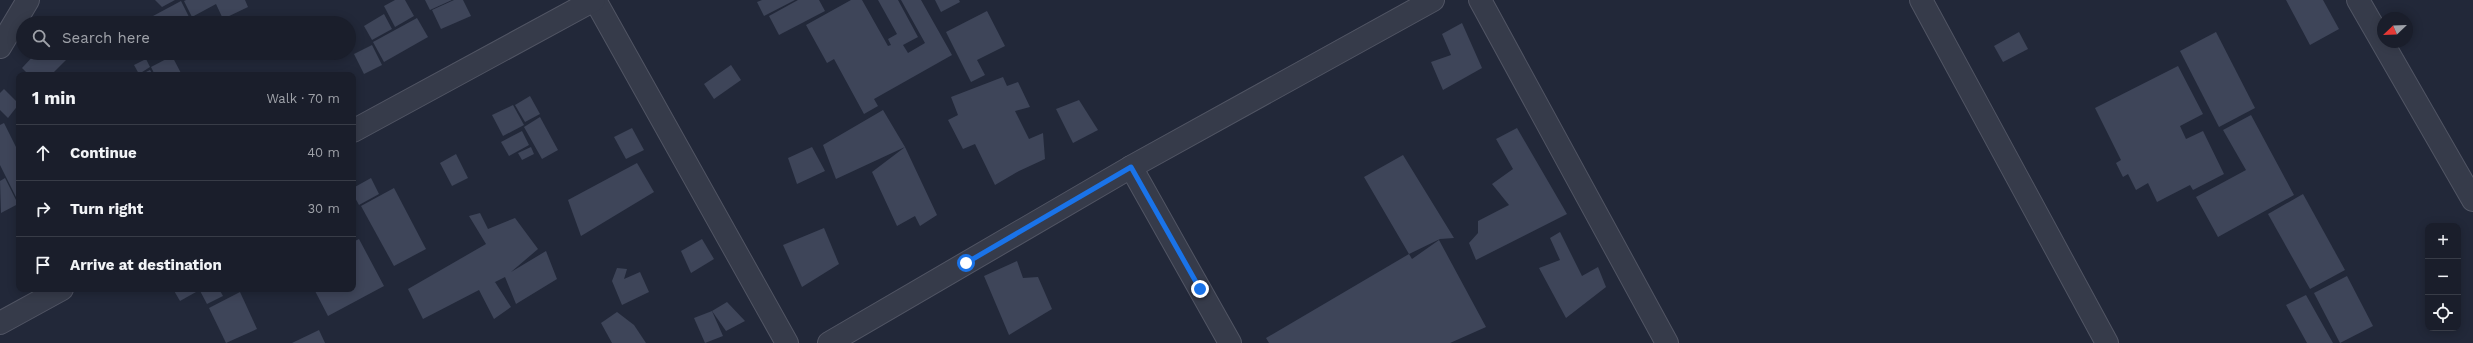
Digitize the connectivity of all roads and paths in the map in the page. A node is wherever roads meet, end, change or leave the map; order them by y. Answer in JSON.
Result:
{"nodes":[{"id":1,"x":26,"y":0,"type":"edge"},
{"id":2,"x":595,"y":0,"type":"edge"},
{"id":3,"x":1433,"y":0,"type":"edge"},
{"id":4,"x":1480,"y":0,"type":"edge"},
{"id":5,"x":1921,"y":0,"type":"edge"},
{"id":6,"x":2358,"y":0,"type":"edge"},
{"id":7,"x":17,"y":16,"type":"edge"},
{"id":8,"x":16,"y":18,"type":"edge"},
{"id":9,"x":0,"y":47,"type":"edge"},
{"id":10,"x":356,"y":129,"type":"edge"},
{"id":11,"x":1131,"y":167,"type":"junction"},
{"id":12,"x":2473,"y":200,"type":"edge"},
{"id":13,"x":57,"y":292,"type":"edge"},
{"id":14,"x":0,"y":323,"type":"edge"},
{"id":15,"x":787,"y":343,"type":"edge"},
{"id":16,"x":829,"y":343,"type":"edge"},
{"id":17,"x":1230,"y":343,"type":"edge"},
{"id":18,"x":1667,"y":343,"type":"edge"},
{"id":19,"x":2108,"y":343,"type":"edge"}],
"edges":[{"from":1,"to":7,"type":"street"},
{"from":2,"to":10,"type":"street"},
{"from":2,"to":15,"type":"street"},
{"from":3,"to":11,"type":"street"},
{"from":4,"to":18,"type":"street"},
{"from":5,"to":19,"type":"street"},
{"from":6,"to":12,"type":"street"},
{"from":8,"to":9,"type":"street"},
{"from":11,"to":16,"type":"street"},
{"from":11,"to":17,"type":"street"},
{"from":13,"to":14,"type":"street"}]}
